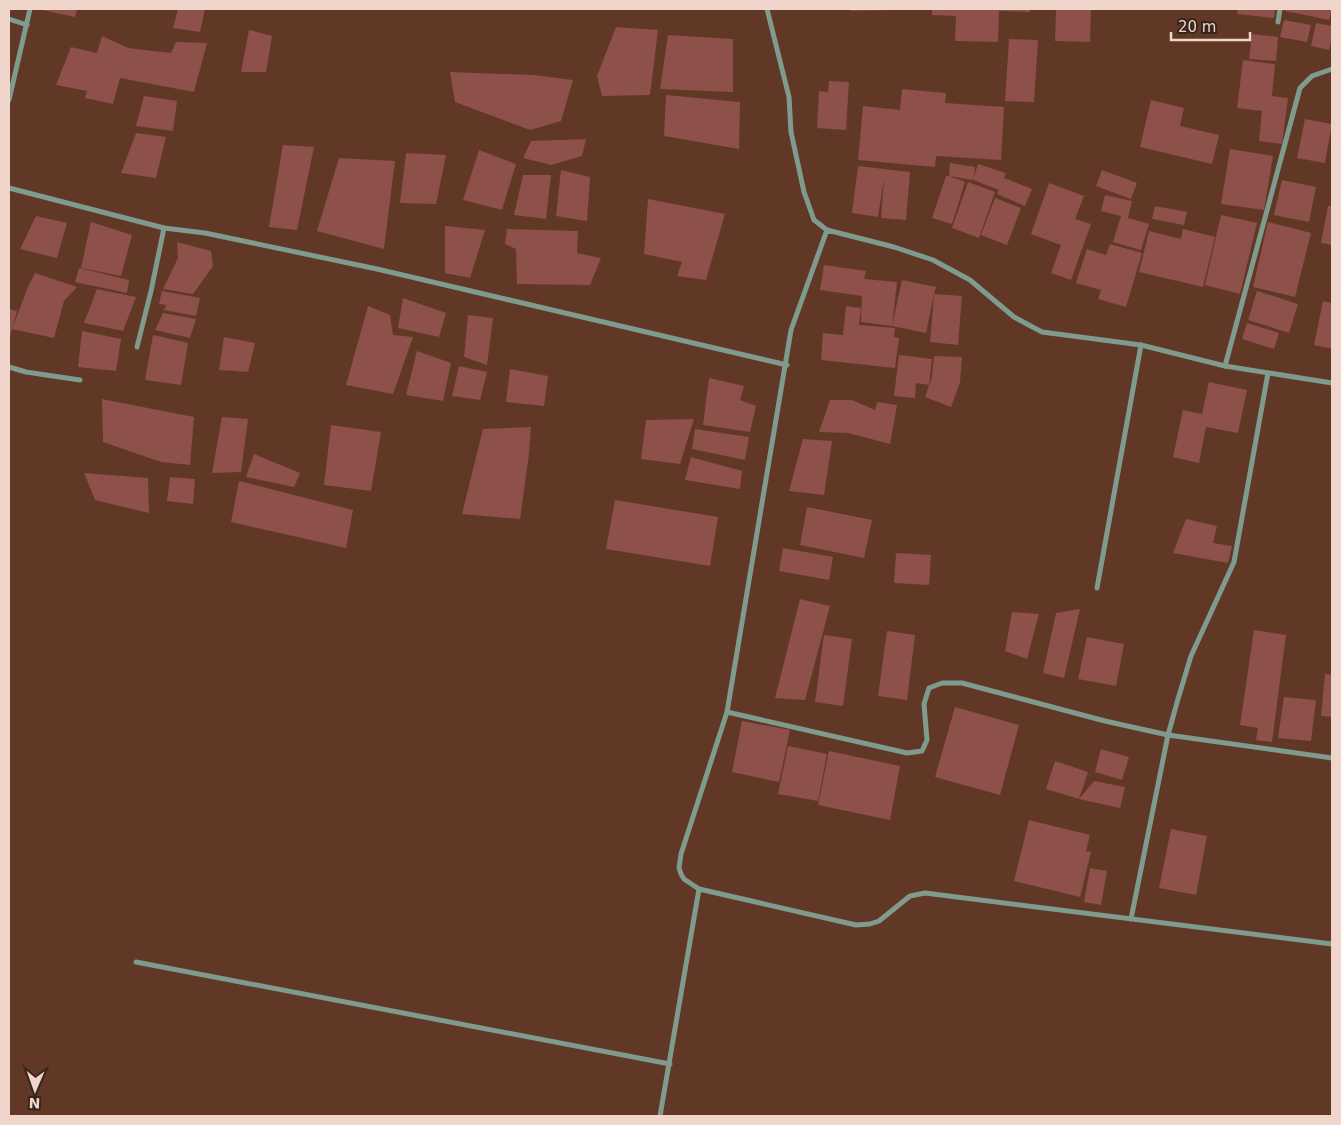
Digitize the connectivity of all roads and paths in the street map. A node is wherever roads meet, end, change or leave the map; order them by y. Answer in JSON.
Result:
{"nodes":[{"id":1,"x":30,"y":9,"type":"edge"},
{"id":2,"x":767,"y":9,"type":"edge"},
{"id":3,"x":1280,"y":9,"type":"edge"},
{"id":4,"x":9,"y":19,"type":"edge"},
{"id":5,"x":1278,"y":22,"type":"dead end"},
{"id":6,"x":27,"y":25,"type":"junction"},
{"id":7,"x":1332,"y":69,"type":"edge"},
{"id":8,"x":9,"y":100,"type":"edge"},
{"id":9,"x":9,"y":188,"type":"edge"},
{"id":10,"x":164,"y":228,"type":"junction"},
{"id":11,"x":827,"y":230,"type":"junction"},
{"id":12,"x":1140,"y":345,"type":"junction"},
{"id":13,"x":137,"y":348,"type":"dead end"},
{"id":14,"x":787,"y":365,"type":"junction"},
{"id":15,"x":1225,"y":366,"type":"junction"},
{"id":16,"x":9,"y":367,"type":"edge"},
{"id":17,"x":1268,"y":373,"type":"junction"},
{"id":18,"x":80,"y":380,"type":"dead end"},
{"id":19,"x":1332,"y":383,"type":"edge"},
{"id":20,"x":1098,"y":588,"type":"dead end"},
{"id":21,"x":727,"y":712,"type":"junction"},
{"id":22,"x":1168,"y":735,"type":"junction"},
{"id":23,"x":1332,"y":758,"type":"edge"},
{"id":24,"x":699,"y":889,"type":"junction"},
{"id":25,"x":1131,"y":919,"type":"junction"},
{"id":26,"x":1332,"y":944,"type":"edge"},
{"id":27,"x":136,"y":962,"type":"dead end"},
{"id":28,"x":670,"y":1064,"type":"junction"},
{"id":29,"x":660,"y":1116,"type":"edge"}],
"edges":[{"from":1,"to":6,"type":"street"},
{"from":2,"to":11,"type":"street"},
{"from":3,"to":5,"type":"street"},
{"from":4,"to":6,"type":"street"},
{"from":6,"to":8,"type":"street"},
{"from":7,"to":15,"type":"street"},
{"from":9,"to":10,"type":"street"},
{"from":10,"to":13,"type":"street"},
{"from":10,"to":14,"type":"street"},
{"from":11,"to":12,"type":"street"},
{"from":11,"to":14,"type":"street"},
{"from":12,"to":15,"type":"street"},
{"from":12,"to":20,"type":"street"},
{"from":14,"to":21,"type":"street"},
{"from":15,"to":17,"type":"street"},
{"from":16,"to":18,"type":"street"},
{"from":17,"to":19,"type":"street"},
{"from":17,"to":22,"type":"street"},
{"from":21,"to":22,"type":"street"},
{"from":21,"to":24,"type":"street"},
{"from":22,"to":23,"type":"street"},
{"from":22,"to":25,"type":"street"},
{"from":24,"to":25,"type":"street"},
{"from":24,"to":28,"type":"street"},
{"from":25,"to":26,"type":"street"},
{"from":27,"to":28,"type":"street"},
{"from":28,"to":29,"type":"street"}]}
